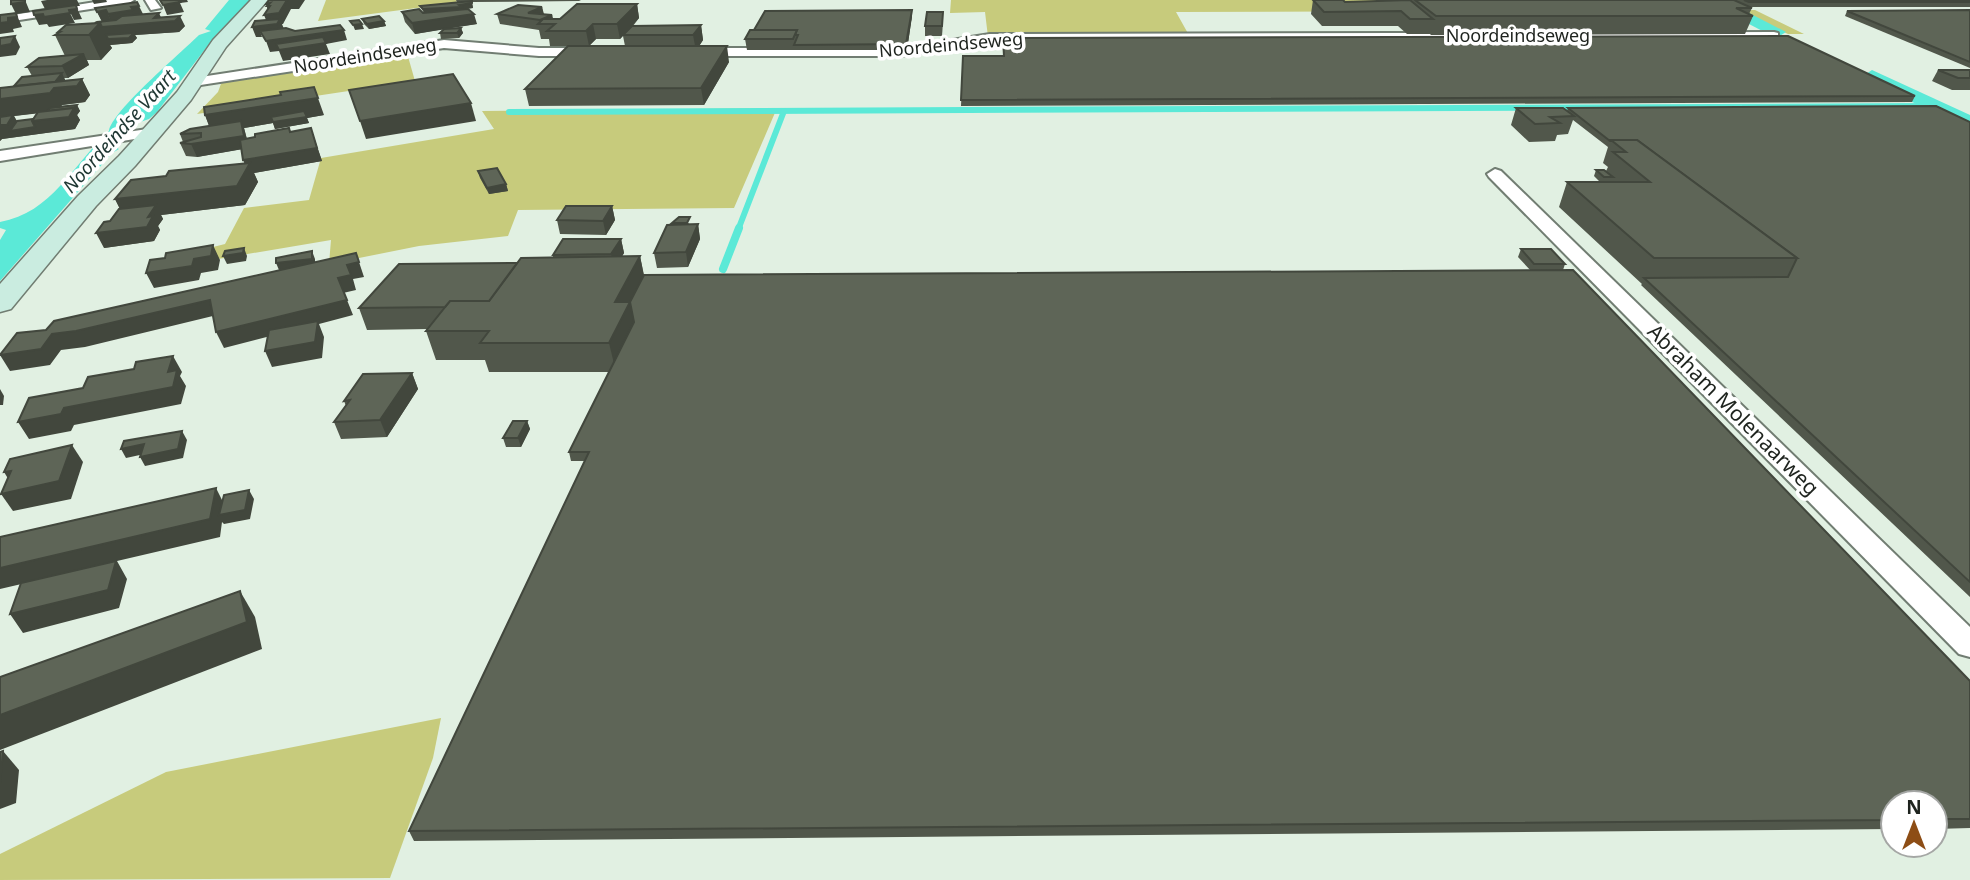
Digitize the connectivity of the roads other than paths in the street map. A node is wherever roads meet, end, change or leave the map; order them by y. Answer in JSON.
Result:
{"nodes":[{"id":1,"x":129,"y":0,"type":"edge"},
{"id":2,"x":260,"y":0,"type":"edge"},
{"id":3,"x":0,"y":20,"type":"edge"},
{"id":4,"x":1774,"y":36,"type":"edge"},
{"id":5,"x":609,"y":52,"type":"edge"},
{"id":6,"x":678,"y":52,"type":"edge"},
{"id":7,"x":194,"y":82,"type":"junction"},
{"id":8,"x":154,"y":132,"type":"junction"},
{"id":9,"x":0,"y":156,"type":"edge"},
{"id":10,"x":1496,"y":174,"type":"dead end"},
{"id":11,"x":0,"y":303,"type":"edge"},
{"id":12,"x":1970,"y":646,"type":"edge"}],
"edges":[{"from":1,"to":3,"type":"street"},
{"from":2,"to":7,"type":"street"},
{"from":4,"to":6,"type":"street","name":"Noordeindseweg"},
{"from":5,"to":7,"type":"street","name":"Noordeindseweg"},
{"from":7,"to":8,"type":"street"},
{"from":8,"to":9,"type":"street"},
{"from":8,"to":11,"type":"street"},
{"from":10,"to":12,"type":"street","name":"Abraham Molenaarweg"}]}
